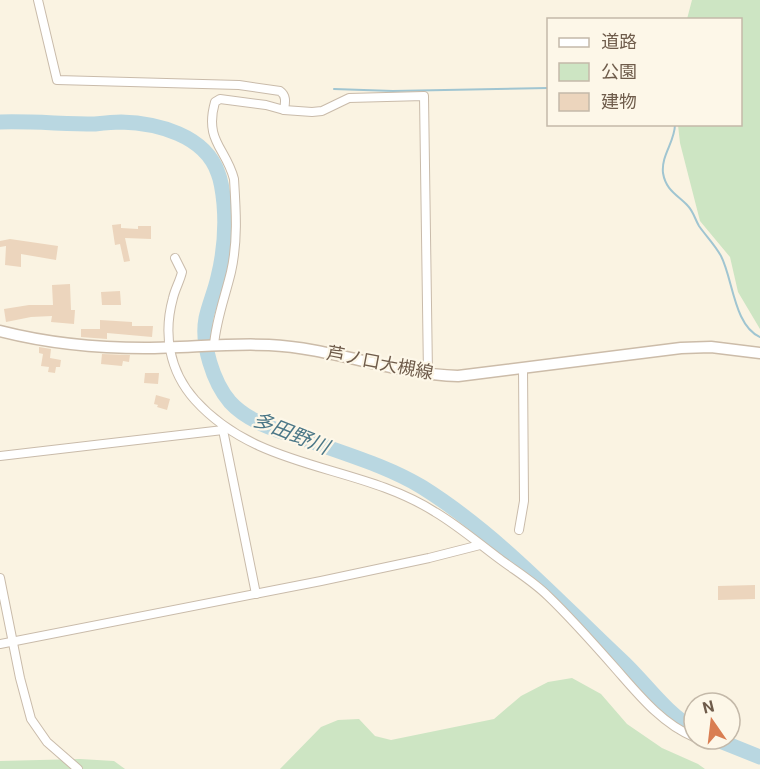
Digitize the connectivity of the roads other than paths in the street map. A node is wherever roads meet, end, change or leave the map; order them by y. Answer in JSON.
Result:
{"nodes":[{"id":1,"x":38,"y":0,"type":"edge"},
{"id":2,"x":284,"y":110,"type":"junction"},
{"id":3,"x":175,"y":258,"type":"dead end"},
{"id":4,"x":0,"y":331,"type":"edge"},
{"id":5,"x":214,"y":345,"type":"junction"},
{"id":6,"x":169,"y":348,"type":"junction"},
{"id":7,"x":760,"y":353,"type":"edge"},
{"id":8,"x":523,"y":368,"type":"junction"},
{"id":9,"x":428,"y":374,"type":"junction"},
{"id":10,"x":222,"y":427,"type":"junction"},
{"id":11,"x":0,"y":456,"type":"edge"},
{"id":12,"x":519,"y":530,"type":"dead end"},
{"id":13,"x":480,"y":544,"type":"junction"},
{"id":14,"x":0,"y":578,"type":"edge"},
{"id":15,"x":256,"y":594,"type":"junction"},
{"id":16,"x":12,"y":641,"type":"junction"},
{"id":17,"x":0,"y":644,"type":"edge"},
{"id":18,"x":682,"y":731,"type":"edge"},
{"id":19,"x":78,"y":769,"type":"edge"}],
"edges":[{"from":1,"to":2,"type":"street"},
{"from":2,"to":5,"type":"street"},
{"from":2,"to":9,"type":"street"},
{"from":3,"to":6,"type":"street"},
{"from":4,"to":6,"type":"main road","name":"芦ノ口大槻線"},
{"from":5,"to":6,"type":"main road","name":"芦ノ口大槻線"},
{"from":5,"to":9,"type":"main road","name":"芦ノ口大槻線"},
{"from":6,"to":10,"type":"street"},
{"from":7,"to":8,"type":"main road","name":"芦ノ口大槻線"},
{"from":8,"to":9,"type":"main road","name":"芦ノ口大槻線"},
{"from":8,"to":12,"type":"street"},
{"from":10,"to":11,"type":"street"},
{"from":10,"to":13,"type":"street"},
{"from":10,"to":15,"type":"street"},
{"from":13,"to":15,"type":"street"},
{"from":13,"to":18,"type":"street"},
{"from":14,"to":16,"type":"street"},
{"from":15,"to":16,"type":"street"},
{"from":16,"to":17,"type":"street"},
{"from":16,"to":19,"type":"street"}]}
